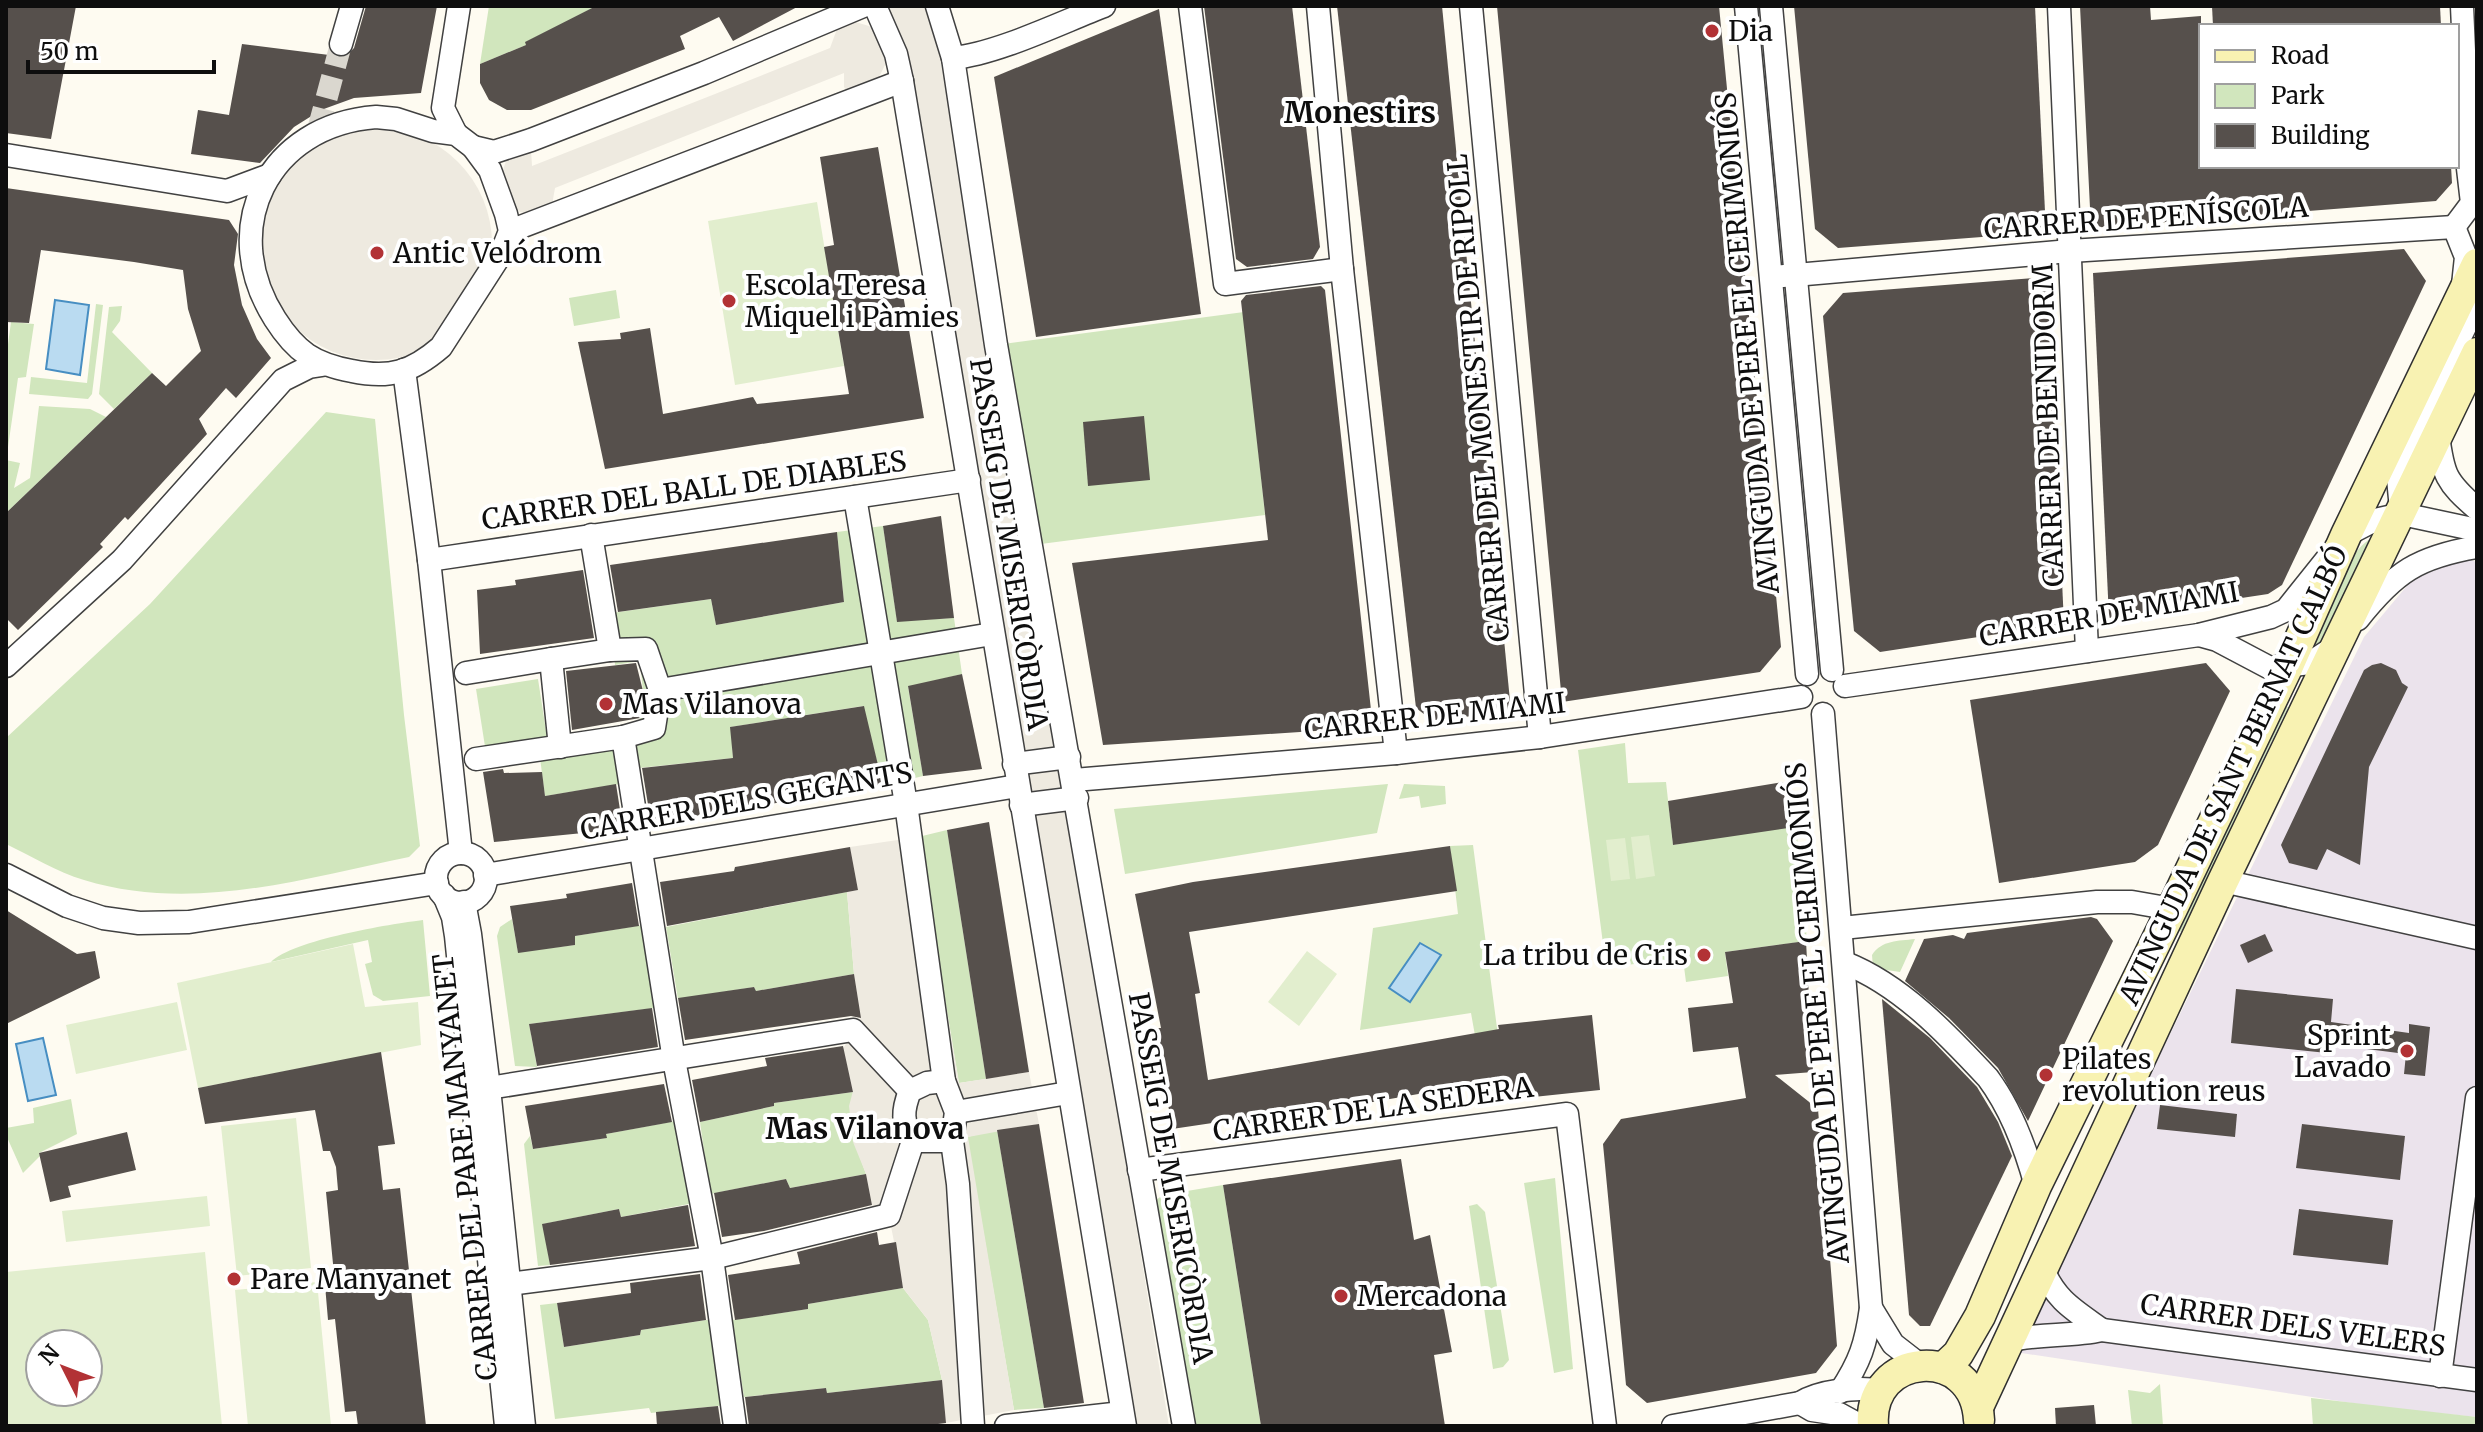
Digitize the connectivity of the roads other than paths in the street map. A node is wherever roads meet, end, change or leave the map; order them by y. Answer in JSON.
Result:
{"nodes":[{"id":1,"x":352,"y":6,"type":"edge"},
{"id":2,"x":459,"y":6,"type":"edge"},
{"id":3,"x":863,"y":6,"type":"edge"},
{"id":4,"x":875,"y":6,"type":"edge"},
{"id":5,"x":937,"y":6,"type":"edge"},
{"id":6,"x":1104,"y":6,"type":"edge"},
{"id":7,"x":1190,"y":6,"type":"edge"},
{"id":8,"x":1318,"y":6,"type":"edge"},
{"id":9,"x":1471,"y":6,"type":"edge"},
{"id":10,"x":1746,"y":6,"type":"edge"},
{"id":11,"x":1771,"y":6,"type":"edge"},
{"id":12,"x":2059,"y":6,"type":"edge"},
{"id":13,"x":2462,"y":6,"type":"edge"},
{"id":14,"x":341,"y":44,"type":"tunnel mouth"},
{"id":15,"x":953,"y":58,"type":"junction"},
{"id":16,"x":2471,"y":79,"type":"edge"},
{"id":17,"x":902,"y":81,"type":"junction"},
{"id":18,"x":465,"y":140,"type":"junction"},
{"id":19,"x":6,"y":155,"type":"edge"},
{"id":20,"x":270,"y":175,"type":"junction"},
{"id":21,"x":227,"y":191,"type":"junction"},
{"id":22,"x":251,"y":222,"type":"junction"},
{"id":23,"x":2454,"y":227,"type":"junction"},
{"id":24,"x":510,"y":231,"type":"junction"},
{"id":25,"x":2070,"y":251,"type":"junction"},
{"id":26,"x":2477,"y":264,"type":"edge"},
{"id":27,"x":1342,"y":269,"type":"junction"},
{"id":28,"x":1796,"y":275,"type":"junction"},
{"id":29,"x":1773,"y":277,"type":"junction"},
{"id":30,"x":2469,"y":298,"type":"edge"},
{"id":31,"x":285,"y":336,"type":"junction"},
{"id":32,"x":2477,"y":353,"type":"edge"},
{"id":33,"x":322,"y":365,"type":"junction"},
{"id":34,"x":404,"y":370,"type":"junction"},
{"id":35,"x":283,"y":380,"type":"junction"},
{"id":36,"x":2438,"y":435,"type":"junction"},
{"id":37,"x":969,"y":480,"type":"junction"},
{"id":38,"x":855,"y":497,"type":"junction"},
{"id":39,"x":2477,"y":509,"type":"edge"},
{"id":40,"x":2402,"y":514,"type":"junction"},
{"id":41,"x":2477,"y":530,"type":"edge"},
{"id":42,"x":591,"y":535,"type":"junction"},
{"id":43,"x":2346,"y":535,"type":"junction"},
{"id":44,"x":2477,"y":547,"type":"edge"},
{"id":45,"x":429,"y":560,"type":"junction"},
{"id":46,"x":992,"y":634,"type":"junction"},
{"id":47,"x":2199,"y":635,"type":"junction"},
{"id":48,"x":2336,"y":647,"type":"junction"},
{"id":49,"x":610,"y":650,"type":"junction"},
{"id":50,"x":2087,"y":651,"type":"junction"},
{"id":51,"x":879,"y":653,"type":"junction"},
{"id":52,"x":551,"y":659,"type":"junction"},
{"id":53,"x":6,"y":666,"type":"edge"},
{"id":54,"x":2279,"y":667,"type":"junction"},
{"id":55,"x":466,"y":673,"type":"dead end"},
{"id":56,"x":1807,"y":674,"type":"junction"},
{"id":57,"x":1838,"y":678,"type":"junction"},
{"id":58,"x":660,"y":690,"type":"junction"},
{"id":59,"x":1801,"y":697,"type":"junction"},
{"id":60,"x":1823,"y":714,"type":"junction"},
{"id":61,"x":623,"y":737,"type":"junction"},
{"id":62,"x":1540,"y":737,"type":"junction"},
{"id":63,"x":560,"y":747,"type":"junction"},
{"id":64,"x":1396,"y":753,"type":"junction"},
{"id":65,"x":1069,"y":757,"type":"junction"},
{"id":66,"x":476,"y":759,"type":"dead end"},
{"id":67,"x":1018,"y":785,"type":"junction"},
{"id":68,"x":1075,"y":789,"type":"junction"},
{"id":69,"x":906,"y":804,"type":"junction"},
{"id":70,"x":640,"y":849,"type":"junction"},
{"id":71,"x":461,"y":853,"type":"junction"},
{"id":72,"x":6,"y":875,"type":"edge"},
{"id":73,"x":485,"y":875,"type":"junction"},
{"id":74,"x":2223,"y":881,"type":"junction"},
{"id":75,"x":448,"y":893,"type":"junction"},
{"id":76,"x":2172,"y":909,"type":"junction"},
{"id":77,"x":1842,"y":928,"type":"junction"},
{"id":78,"x":2477,"y":938,"type":"edge"},
{"id":79,"x":1845,"y":963,"type":"junction"},
{"id":80,"x":674,"y":1060,"type":"junction"},
{"id":81,"x":944,"y":1081,"type":"junction"},
{"id":82,"x":489,"y":1088,"type":"junction"},
{"id":83,"x":910,"y":1091,"type":"junction"},
{"id":84,"x":1068,"y":1093,"type":"junction"},
{"id":85,"x":2477,"y":1098,"type":"edge"},
{"id":86,"x":956,"y":1112,"type":"junction"},
{"id":87,"x":913,"y":1141,"type":"junction"},
{"id":88,"x":952,"y":1141,"type":"junction"},
{"id":89,"x":1139,"y":1170,"type":"junction"},
{"id":90,"x":2036,"y":1186,"type":"junction"},
{"id":91,"x":712,"y":1258,"type":"junction"},
{"id":92,"x":2042,"y":1267,"type":"junction"},
{"id":93,"x":509,"y":1284,"type":"junction"},
{"id":94,"x":1871,"y":1308,"type":"junction"},
{"id":95,"x":2102,"y":1330,"type":"junction"},
{"id":96,"x":2007,"y":1341,"type":"junction"},
{"id":97,"x":1866,"y":1344,"type":"junction"},
{"id":98,"x":1931,"y":1366,"type":"junction"},
{"id":99,"x":2440,"y":1376,"type":"junction"},
{"id":100,"x":2477,"y":1380,"type":"edge"},
{"id":101,"x":1883,"y":1387,"type":"junction"},
{"id":102,"x":1840,"y":1392,"type":"junction"},
{"id":103,"x":1800,"y":1403,"type":"junction"},
{"id":104,"x":1978,"y":1416,"type":"edge"},
{"id":105,"x":1124,"y":1419,"type":"edge"},
{"id":106,"x":506,"y":1426,"type":"edge"},
{"id":107,"x":524,"y":1426,"type":"edge"},
{"id":108,"x":735,"y":1426,"type":"edge"},
{"id":109,"x":973,"y":1426,"type":"edge"},
{"id":110,"x":1006,"y":1426,"type":"edge"},
{"id":111,"x":1184,"y":1426,"type":"edge"},
{"id":112,"x":1605,"y":1426,"type":"edge"},
{"id":113,"x":1673,"y":1426,"type":"edge"},
{"id":114,"x":1861,"y":1426,"type":"edge"},
{"id":115,"x":1873,"y":1426,"type":"edge"}],
"edges":[{"from":1,"to":14,"type":"street"},
{"from":2,"to":18,"type":"street"},
{"from":3,"to":18,"type":"street"},
{"from":4,"to":17,"type":"street","name":"PASSEIG DE MISERICÒRDIA"},
{"from":5,"to":15,"type":"street","name":"PASSEIG DE MISERICÒRDIA"},
{"from":6,"to":15,"type":"street"},
{"from":7,"to":27,"type":"street"},
{"from":8,"to":27,"type":"street"},
{"from":9,"to":62,"type":"street","name":"CARRER DEL MONESTIR DE RIPOLL"},
{"from":10,"to":29,"type":"street","name":"AVINGUDA DE PERE EL CERIMONIÓS"},
{"from":11,"to":28,"type":"street","name":"AVINGUDA DE PERE EL CERIMONIÓS"},
{"from":12,"to":25,"type":"street","name":"CARRER DE BENIDORM"},
{"from":13,"to":16,"type":"street"},
{"from":15,"to":65,"type":"street","name":"PASSEIG DE MISERICÒRDIA"},
{"from":16,"to":23,"type":"street"},
{"from":17,"to":24,"type":"street"},
{"from":17,"to":37,"type":"street","name":"PASSEIG DE MISERICÒRDIA"},
{"from":18,"to":20,"type":"street"},
{"from":18,"to":24,"type":"street"},
{"from":19,"to":21,"type":"street"},
{"from":20,"to":21,"type":"street"},
{"from":20,"to":22,"type":"street"},
{"from":21,"to":22,"type":"street"},
{"from":22,"to":31,"type":"street"},
{"from":23,"to":25,"type":"street","name":"CARRER DE PENÍSCOLA"},
{"from":23,"to":30,"type":"street"},
{"from":24,"to":34,"type":"street"},
{"from":25,"to":28,"type":"street","name":"CARRER DE PENÍSCOLA"},
{"from":25,"to":50,"type":"street","name":"CARRER DE BENIDORM"},
{"from":26,"to":30,"type":"main road","name":"AVINGUDA DE SANT BERNAT CALBÓ"},
{"from":27,"to":64,"type":"street"},
{"from":28,"to":29,"type":"street","name":"CARRER DE PENÍSCOLA"},
{"from":28,"to":57,"type":"street","name":"AVINGUDA DE PERE EL CERIMONIÓS"},
{"from":29,"to":56,"type":"street","name":"AVINGUDA DE PERE EL CERIMONIÓS"},
{"from":30,"to":40,"type":"street"},
{"from":30,"to":43,"type":"main road","name":"AVINGUDA DE SANT BERNAT CALBÓ"},
{"from":31,"to":33,"type":"street"},
{"from":31,"to":35,"type":"street"},
{"from":32,"to":36,"type":"main road","name":"AVINGUDA DE SANT BERNAT CALBÓ"},
{"from":33,"to":34,"type":"street"},
{"from":33,"to":35,"type":"street"},
{"from":34,"to":45,"type":"street"},
{"from":35,"to":53,"type":"street"},
{"from":36,"to":39,"type":"street"},
{"from":36,"to":40,"type":"main road","name":"AVINGUDA DE SANT BERNAT CALBÓ"},
{"from":37,"to":38,"type":"street","name":"CARRER DEL BALL DE DIABLES"},
{"from":37,"to":46,"type":"street","name":"PASSEIG DE MISERICÒRDIA"},
{"from":38,"to":42,"type":"street","name":"CARRER DEL BALL DE DIABLES"},
{"from":38,"to":51,"type":"street"},
{"from":40,"to":41,"type":"street"},
{"from":40,"to":43,"type":"street"},
{"from":40,"to":48,"type":"main road","name":"AVINGUDA DE SANT BERNAT CALBÓ"},
{"from":42,"to":45,"type":"street","name":"CARRER DEL BALL DE DIABLES"},
{"from":42,"to":49,"type":"street"},
{"from":43,"to":47,"type":"street","name":"CARRER DE MIAMI"},
{"from":43,"to":54,"type":"main road","name":"AVINGUDA DE SANT BERNAT CALBÓ"},
{"from":44,"to":48,"type":"street"},
{"from":45,"to":71,"type":"street"},
{"from":46,"to":51,"type":"street"},
{"from":46,"to":67,"type":"street","name":"PASSEIG DE MISERICÒRDIA"},
{"from":47,"to":50,"type":"street","name":"CARRER DE MIAMI"},
{"from":47,"to":54,"type":"street"},
{"from":48,"to":54,"type":"street"},
{"from":48,"to":74,"type":"main road","name":"AVINGUDA DE SANT BERNAT CALBÓ"},
{"from":49,"to":52,"type":"street"},
{"from":49,"to":58,"type":"street"},
{"from":50,"to":57,"type":"street","name":"CARRER DE MIAMI"},
{"from":51,"to":58,"type":"street"},
{"from":51,"to":69,"type":"street"},
{"from":52,"to":55,"type":"street"},
{"from":52,"to":63,"type":"street"},
{"from":54,"to":76,"type":"main road","name":"AVINGUDA DE SANT BERNAT CALBÓ"},
{"from":56,"to":57,"type":"street"},
{"from":56,"to":59,"type":"street"},
{"from":57,"to":60,"type":"street"},
{"from":58,"to":61,"type":"street"},
{"from":59,"to":60,"type":"street"},
{"from":59,"to":62,"type":"street","name":"CARRER DE MIAMI"},
{"from":60,"to":77,"type":"street","name":"AVINGUDA DE PERE EL CERIMONIÓS"},
{"from":61,"to":63,"type":"street"},
{"from":61,"to":70,"type":"street"},
{"from":62,"to":64,"type":"street","name":"CARRER DE MIAMI"},
{"from":63,"to":66,"type":"street"},
{"from":64,"to":68,"type":"street","name":"CARRER DE MIAMI"},
{"from":65,"to":67,"type":"street","name":"PASSEIG DE MISERICÒRDIA"},
{"from":65,"to":68,"type":"street","name":"PASSEIG DE MISERICÒRDIA"},
{"from":67,"to":68,"type":"street"},
{"from":67,"to":69,"type":"street","name":"CARRER DELS GEGANTS"},
{"from":67,"to":84,"type":"street","name":"PASSEIG DE MISERICÒRDIA"},
{"from":68,"to":89,"type":"street","name":"PASSEIG DE MISERICÒRDIA"},
{"from":69,"to":70,"type":"street","name":"CARRER DELS GEGANTS"},
{"from":69,"to":81,"type":"street"},
{"from":70,"to":73,"type":"street","name":"CARRER DELS GEGANTS"},
{"from":70,"to":80,"type":"street"},
{"from":71,"to":73,"type":"street"},
{"from":71,"to":75,"type":"street"},
{"from":72,"to":75,"type":"street"},
{"from":73,"to":75,"type":"street"},
{"from":74,"to":78,"type":"street"},
{"from":74,"to":92,"type":"main road","name":"AVINGUDA DE SANT BERNAT CALBÓ"},
{"from":75,"to":82,"type":"street","name":"CARRER DEL PARE MANYANET"},
{"from":75,"to":106,"type":"street","name":"CARRER DEL PARE MANYANET"},
{"from":76,"to":77,"type":"street"},
{"from":76,"to":90,"type":"main road","name":"AVINGUDA DE SANT BERNAT CALBÓ"},
{"from":77,"to":79,"type":"street","name":"AVINGUDA DE PERE EL CERIMONIÓS"},
{"from":79,"to":90,"type":"street"},
{"from":79,"to":94,"type":"street","name":"AVINGUDA DE PERE EL CERIMONIÓS"},
{"from":80,"to":82,"type":"street"},
{"from":80,"to":83,"type":"street"},
{"from":80,"to":91,"type":"street"},
{"from":81,"to":83,"type":"street"},
{"from":81,"to":86,"type":"street"},
{"from":82,"to":93,"type":"street","name":"CARRER DEL PARE MANYANET"},
{"from":83,"to":87,"type":"street"},
{"from":84,"to":86,"type":"street"},
{"from":84,"to":105,"type":"street","name":"PASSEIG DE MISERICÒRDIA"},
{"from":85,"to":99,"type":"street"},
{"from":86,"to":88,"type":"street"},
{"from":87,"to":88,"type":"street"},
{"from":87,"to":91,"type":"street"},
{"from":88,"to":109,"type":"street"},
{"from":89,"to":111,"type":"street","name":"PASSEIG DE MISERICÒRDIA"},
{"from":89,"to":112,"type":"street","name":"CARRER DE LA SEDERA"},
{"from":90,"to":98,"type":"main road","name":"AVINGUDA DE SANT BERNAT CALBÓ"},
{"from":91,"to":93,"type":"street"},
{"from":91,"to":108,"type":"street"},
{"from":92,"to":95,"type":"street","name":"CARRER DELS VELERS"},
{"from":92,"to":96,"type":"main road","name":"AVINGUDA DE SANT BERNAT CALBÓ"},
{"from":93,"to":107,"type":"street","name":"CARRER DEL PARE MANYANET"},
{"from":94,"to":97,"type":"street","name":"AVINGUDA DE PERE EL CERIMONIÓS"},
{"from":94,"to":98,"type":"street","name":"AVINGUDA DE PERE EL CERIMONIÓS"},
{"from":95,"to":96,"type":"street","name":"CARRER DELS VELERS"},
{"from":95,"to":99,"type":"street","name":"CARRER DELS VELERS"},
{"from":96,"to":104,"type":"main road","name":"AVINGUDA DE SANT BERNAT CALBÓ"},
{"from":97,"to":101,"type":"street"},
{"from":97,"to":102,"type":"street","name":"AVINGUDA DE PERE EL CERIMONIÓS"},
{"from":98,"to":101,"type":"main road"},
{"from":98,"to":104,"type":"main road"},
{"from":99,"to":100,"type":"street","name":"CARRER DELS VELERS"},
{"from":101,"to":102,"type":"street"},
{"from":101,"to":115,"type":"main road"},
{"from":102,"to":103,"type":"street"},
{"from":103,"to":113,"type":"street"},
{"from":103,"to":114,"type":"street"},
{"from":105,"to":110,"type":"street"}]}
